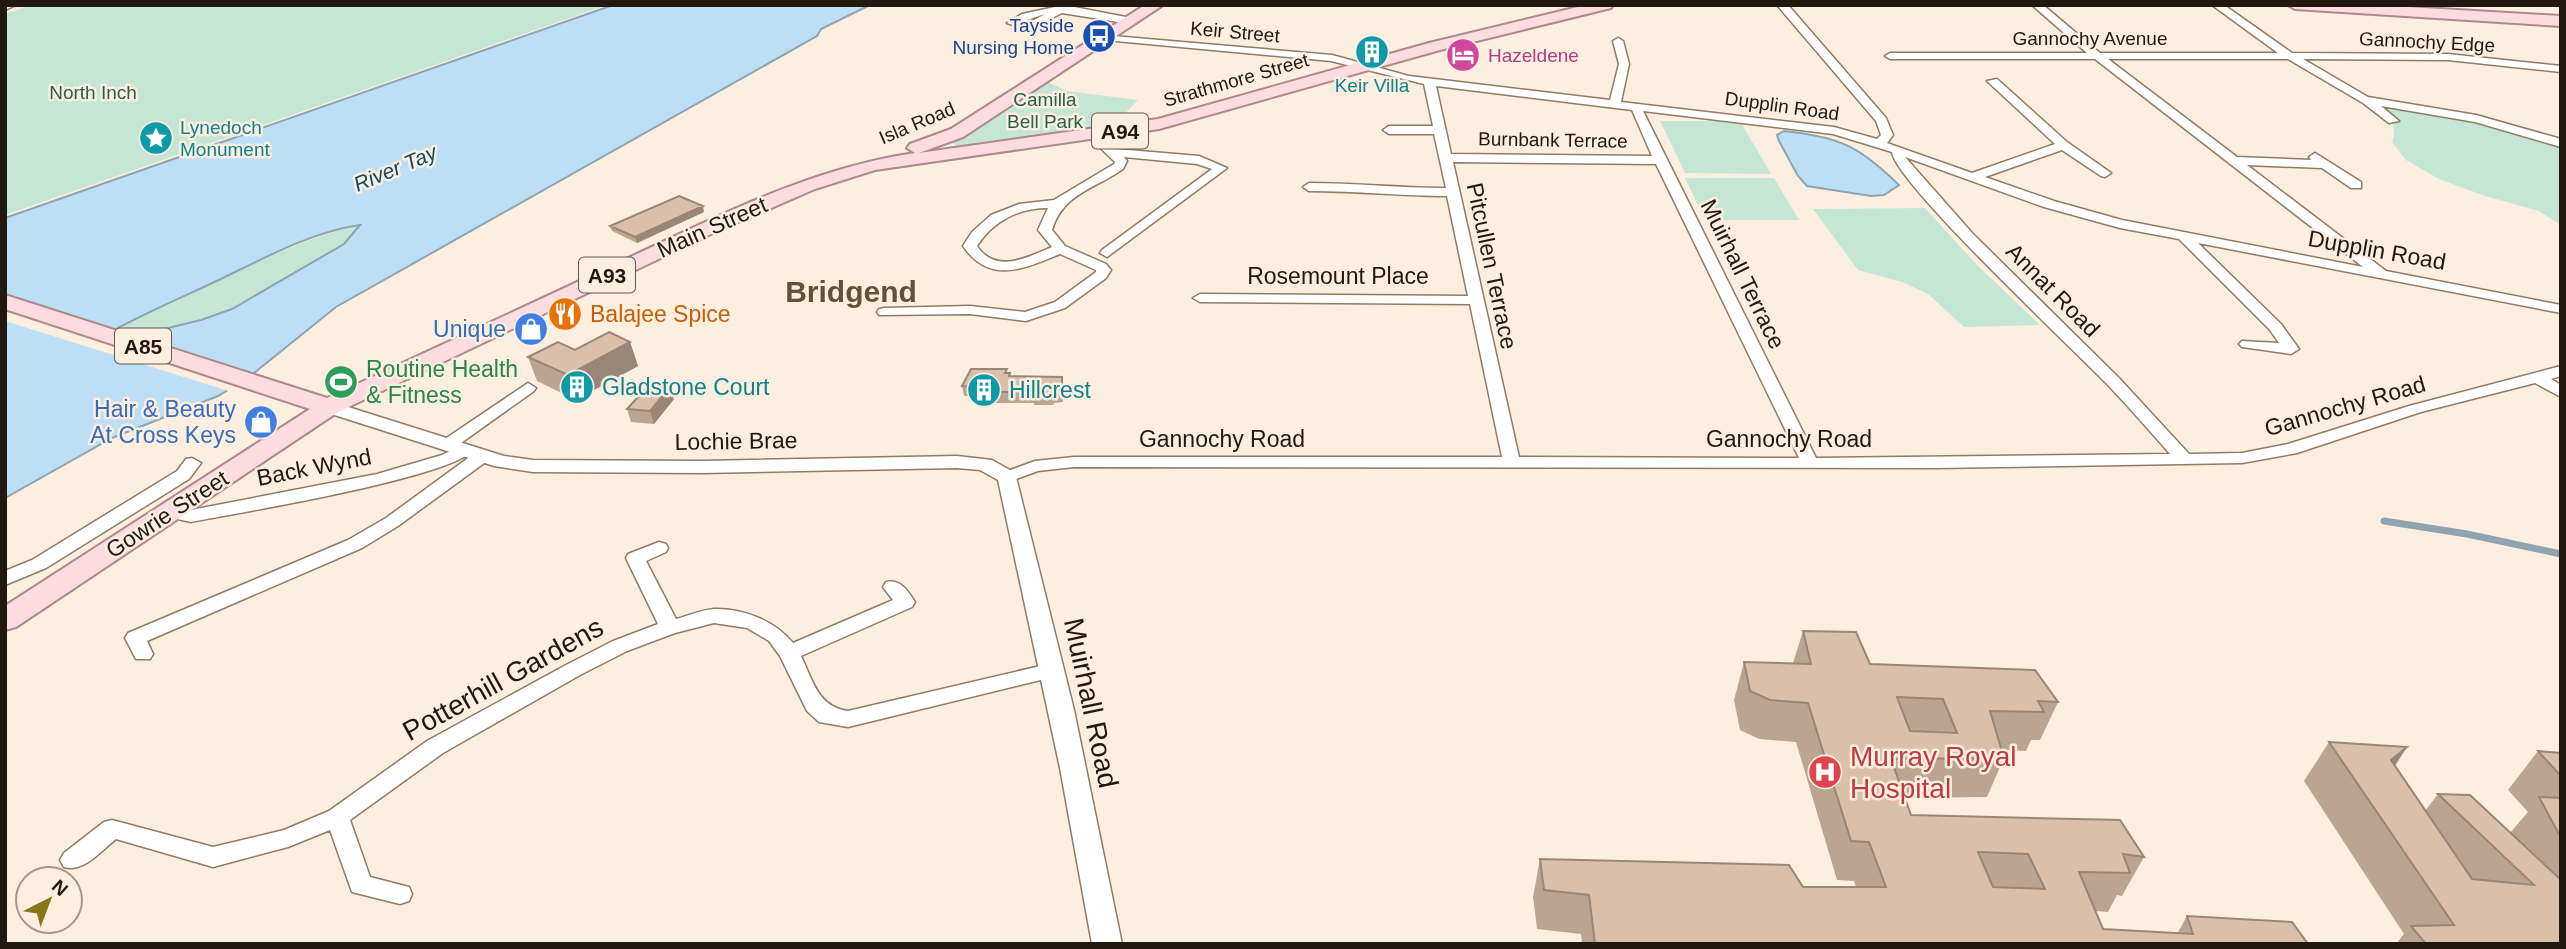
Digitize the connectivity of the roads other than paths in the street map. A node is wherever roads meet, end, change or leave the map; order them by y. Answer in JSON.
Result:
{"nodes":[{"id":1,"x":10,"y":5,"type":"edge"},
{"id":2,"x":1156,"y":5,"type":"edge"},
{"id":3,"x":1606,"y":5,"type":"edge"},
{"id":4,"x":1782,"y":5,"type":"edge"},
{"id":5,"x":2037,"y":5,"type":"edge"},
{"id":6,"x":2217,"y":5,"type":"edge"},
{"id":7,"x":2295,"y":5,"type":"edge"},
{"id":8,"x":5,"y":7,"type":"edge"},
{"id":9,"x":1065,"y":8,"type":"dead end"},
{"id":10,"x":1131,"y":21,"type":"junction"},
{"id":11,"x":2561,"y":21,"type":"edge"},
{"id":12,"x":1105,"y":37,"type":"junction"},
{"id":13,"x":1618,"y":41,"type":"dead end"},
{"id":14,"x":2096,"y":55,"type":"junction"},
{"id":15,"x":1890,"y":56,"type":"dead end"},
{"id":16,"x":2290,"y":56,"type":"junction"},
{"id":17,"x":1360,"y":66,"type":"junction"},
{"id":18,"x":2561,"y":69,"type":"edge"},
{"id":19,"x":1429,"y":81,"type":"junction"},
{"id":20,"x":1993,"y":81,"type":"dead end"},
{"id":21,"x":2365,"y":100,"type":"junction"},
{"id":22,"x":1615,"y":103,"type":"junction"},
{"id":23,"x":1637,"y":105,"type":"junction"},
{"id":24,"x":2393,"y":121,"type":"dead end"},
{"id":25,"x":1389,"y":130,"type":"dead end"},
{"id":26,"x":1438,"y":130,"type":"junction"},
{"id":27,"x":1093,"y":135,"type":"junction"},
{"id":28,"x":1880,"y":144,"type":"junction"},
{"id":29,"x":2561,"y":144,"type":"edge"},
{"id":30,"x":2063,"y":145,"type":"junction"},
{"id":31,"x":1898,"y":150,"type":"junction"},
{"id":32,"x":2309,"y":152,"type":"dead end"},
{"id":33,"x":1115,"y":153,"type":"junction"},
{"id":34,"x":1444,"y":158,"type":"junction"},
{"id":35,"x":1661,"y":160,"type":"junction"},
{"id":36,"x":2235,"y":161,"type":"junction"},
{"id":37,"x":2325,"y":164,"type":"junction"},
{"id":38,"x":872,"y":165,"type":"junction"},
{"id":39,"x":2105,"y":173,"type":"dead end"},
{"id":40,"x":1972,"y":177,"type":"junction"},
{"id":41,"x":2356,"y":185,"type":"dead end"},
{"id":42,"x":1309,"y":187,"type":"dead end"},
{"id":43,"x":1453,"y":192,"type":"junction"},
{"id":44,"x":1056,"y":204,"type":"junction"},
{"id":45,"x":2186,"y":238,"type":"junction"},
{"id":46,"x":1060,"y":249,"type":"junction"},
{"id":47,"x":1107,"y":253,"type":"dead end"},
{"id":48,"x":2380,"y":273,"type":"junction"},
{"id":49,"x":1200,"y":298,"type":"dead end"},
{"id":50,"x":1476,"y":300,"type":"junction"},
{"id":51,"x":5,"y":302,"type":"edge"},
{"id":52,"x":2561,"y":309,"type":"edge"},
{"id":53,"x":884,"y":312,"type":"dead end"},
{"id":54,"x":2247,"y":344,"type":"dead end"},
{"id":55,"x":2561,"y":371,"type":"edge"},
{"id":56,"x":2537,"y":377,"type":"junction"},
{"id":57,"x":528,"y":388,"type":"dead end"},
{"id":58,"x":2561,"y":392,"type":"edge"},
{"id":59,"x":329,"y":407,"type":"junction"},
{"id":60,"x":464,"y":451,"type":"junction"},
{"id":61,"x":2183,"y":458,"type":"junction"},
{"id":62,"x":1511,"y":460,"type":"junction"},
{"id":63,"x":1810,"y":462,"type":"junction"},
{"id":64,"x":192,"y":463,"type":"dead end"},
{"id":65,"x":1008,"y":477,"type":"junction"},
{"id":66,"x":170,"y":512,"type":"junction"},
{"id":67,"x":659,"y":548,"type":"dead end"},
{"id":68,"x":5,"y":579,"type":"edge"},
{"id":69,"x":893,"y":587,"type":"dead end"},
{"id":70,"x":5,"y":620,"type":"edge"},
{"id":71,"x":670,"y":627,"type":"junction"},
{"id":72,"x":789,"y":653,"type":"junction"},
{"id":73,"x":143,"y":654,"type":"dead end"},
{"id":74,"x":1053,"y":670,"type":"junction"},
{"id":75,"x":337,"y":817,"type":"junction"},
{"id":76,"x":72,"y":860,"type":"dead end"},
{"id":77,"x":400,"y":894,"type":"dead end"},
{"id":78,"x":1107,"y":944,"type":"edge"}],
"edges":[{"from":1,"to":8,"type":"street"},
{"from":2,"to":10,"type":"main road","name":"Isla Road","number":"A93"},
{"from":3,"to":17,"type":"main road","number":"A94"},
{"from":4,"to":28,"type":"street"},
{"from":5,"to":14,"type":"street"},
{"from":6,"to":16,"type":"street"},
{"from":7,"to":11,"type":"main road"},
{"from":9,"to":10,"type":"street"},
{"from":10,"to":12,"type":"main road","name":"Isla Road","number":"A93"},
{"from":12,"to":17,"type":"street","name":"Keir Street"},
{"from":12,"to":38,"type":"main road","name":"Isla Road","number":"A93"},
{"from":13,"to":22,"type":"street"},
{"from":14,"to":15,"type":"street","name":"Gannochy Avenue"},
{"from":14,"to":16,"type":"street","name":"Gannochy Avenue"},
{"from":14,"to":36,"type":"street"},
{"from":16,"to":18,"type":"street","name":"Gannochy Edge"},
{"from":16,"to":21,"type":"street"},
{"from":17,"to":19,"type":"street","name":"Dupplin Road"},
{"from":17,"to":27,"type":"main road","name":"Strathmore Street","number":"A94"},
{"from":19,"to":22,"type":"street","name":"Dupplin Road"},
{"from":19,"to":26,"type":"street","name":"Pitcullen Terrace"},
{"from":20,"to":30,"type":"street"},
{"from":21,"to":24,"type":"street"},
{"from":21,"to":29,"type":"street"},
{"from":22,"to":23,"type":"street","name":"Dupplin Road"},
{"from":23,"to":28,"type":"street","name":"Dupplin Road"},
{"from":23,"to":35,"type":"street","name":"Muirhall Terrace"},
{"from":25,"to":26,"type":"street"},
{"from":26,"to":34,"type":"street","name":"Pitcullen Terrace"},
{"from":27,"to":33,"type":"street"},
{"from":27,"to":38,"type":"main road","name":"Strathmore Street","number":"A94"},
{"from":28,"to":31,"type":"street","name":"Dupplin Road"},
{"from":30,"to":39,"type":"street"},
{"from":30,"to":40,"type":"street"},
{"from":31,"to":40,"type":"street","name":"Dupplin Road"},
{"from":31,"to":61,"type":"street","name":"Annat Road"},
{"from":32,"to":37,"type":"street"},
{"from":33,"to":44,"type":"street"},
{"from":33,"to":47,"type":"street"},
{"from":34,"to":35,"type":"street","name":"Burnbank Terrace"},
{"from":34,"to":43,"type":"street","name":"Pitcullen Terrace"},
{"from":35,"to":63,"type":"street","name":"Muirhall Terrace"},
{"from":36,"to":37,"type":"street"},
{"from":36,"to":48,"type":"street"},
{"from":37,"to":41,"type":"street"},
{"from":38,"to":59,"type":"main road","name":"Main Street","number":"A93"},
{"from":40,"to":45,"type":"street","name":"Dupplin Road"},
{"from":42,"to":43,"type":"street"},
{"from":43,"to":50,"type":"street","name":"Pitcullen Terrace"},
{"from":44,"to":46,"type":"street"},
{"from":44,"to":46,"type":"street"},
{"from":45,"to":48,"type":"street","name":"Dupplin Road"},
{"from":45,"to":54,"type":"street"},
{"from":46,"to":53,"type":"street"},
{"from":48,"to":52,"type":"street","name":"Dupplin Road"},
{"from":49,"to":50,"type":"street","name":"Rosemount Place"},
{"from":50,"to":62,"type":"street","name":"Pitcullen Terrace"},
{"from":51,"to":59,"type":"main road","number":"A85"},
{"from":55,"to":56,"type":"street","name":"Gannochy Road"},
{"from":56,"to":58,"type":"street"},
{"from":56,"to":61,"type":"street","name":"Gannochy Road"},
{"from":57,"to":60,"type":"street"},
{"from":59,"to":60,"type":"street","name":"Lochie Brae"},
{"from":59,"to":66,"type":"main road","name":"Gowrie Street"},
{"from":60,"to":65,"type":"street","name":"Lochie Brae"},
{"from":60,"to":66,"type":"street","name":"Back Wynd"},
{"from":60,"to":73,"type":"street"},
{"from":61,"to":63,"type":"street","name":"Gannochy Road"},
{"from":62,"to":63,"type":"street","name":"Gannochy Road"},
{"from":62,"to":65,"type":"street","name":"Gannochy Road"},
{"from":64,"to":68,"type":"street"},
{"from":65,"to":74,"type":"street","name":"Muirhall Road"},
{"from":66,"to":70,"type":"main road","name":"Gowrie Street"},
{"from":67,"to":71,"type":"street"},
{"from":69,"to":72,"type":"street"},
{"from":71,"to":72,"type":"street","name":"Potterhill Gardens"},
{"from":71,"to":75,"type":"street","name":"Potterhill Gardens"},
{"from":72,"to":74,"type":"street","name":"Potterhill Gardens"},
{"from":74,"to":78,"type":"street","name":"Muirhall Road"},
{"from":75,"to":76,"type":"street","name":"Potterhill Gardens"},
{"from":75,"to":77,"type":"street"}]}
